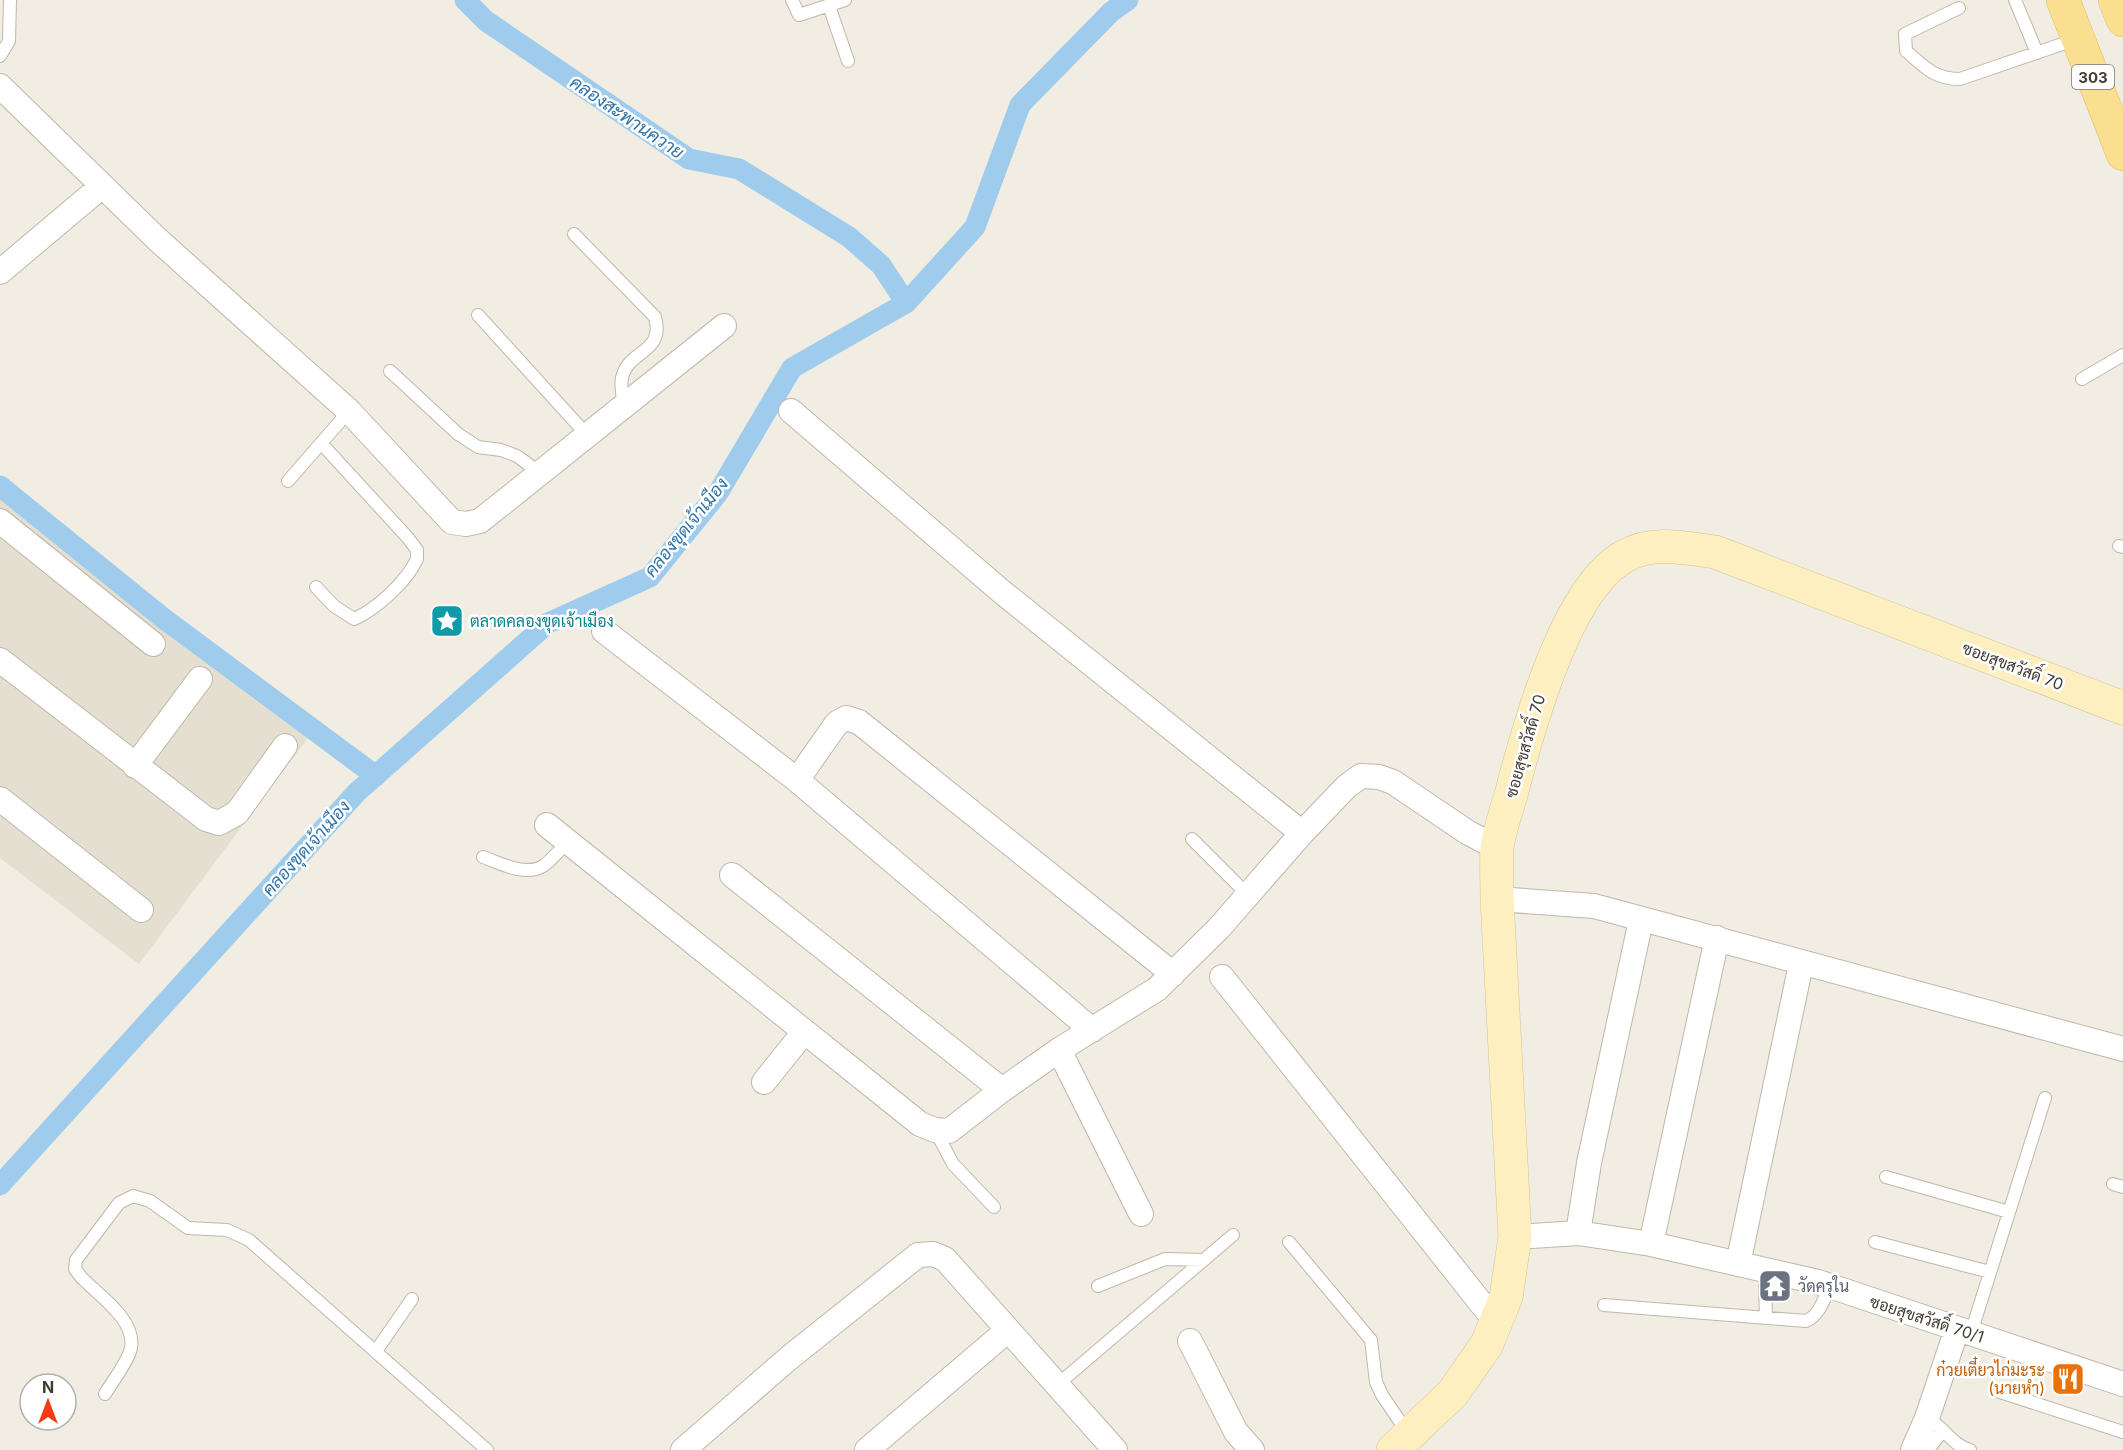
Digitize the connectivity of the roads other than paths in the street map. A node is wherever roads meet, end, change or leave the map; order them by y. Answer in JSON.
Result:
{"nodes":[{"id":1,"x":10,"y":0,"type":"edge"},
{"id":2,"x":792,"y":0,"type":"edge"},
{"id":3,"x":845,"y":0,"type":"edge"},
{"id":4,"x":2015,"y":0,"type":"edge"},
{"id":5,"x":2063,"y":0,"type":"edge"},
{"id":6,"x":2115,"y":0,"type":"edge"},
{"id":7,"x":829,"y":6,"type":"junction"},
{"id":8,"x":1959,"y":8,"type":"dead end"},
{"id":9,"x":2123,"y":20,"type":"edge"},
{"id":10,"x":2078,"y":39,"type":"junction"},
{"id":11,"x":2037,"y":53,"type":"junction"},
{"id":12,"x":0,"y":56,"type":"edge"},
{"id":13,"x":848,"y":61,"type":"dead end"},
{"id":14,"x":3,"y":95,"type":"edge"},
{"id":15,"x":2123,"y":154,"type":"edge"},
{"id":16,"x":102,"y":186,"type":"junction"},
{"id":17,"x":574,"y":234,"type":"dead end"},
{"id":18,"x":0,"y":272,"type":"edge"},
{"id":19,"x":478,"y":315,"type":"dead end"},
{"id":20,"x":724,"y":326,"type":"dead end"},
{"id":21,"x":2123,"y":356,"type":"edge"},
{"id":22,"x":390,"y":371,"type":"dead end"},
{"id":23,"x":2082,"y":378,"type":"dead end"},
{"id":24,"x":624,"y":406,"type":"junction"},
{"id":25,"x":349,"y":411,"type":"junction"},
{"id":26,"x":791,"y":411,"type":"dead end"},
{"id":27,"x":587,"y":435,"type":"junction"},
{"id":28,"x":321,"y":443,"type":"junction"},
{"id":29,"x":540,"y":473,"type":"junction"},
{"id":30,"x":288,"y":481,"type":"dead end"},
{"id":31,"x":0,"y":521,"type":"edge"},
{"id":32,"x":316,"y":587,"type":"dead end"},
{"id":33,"x":604,"y":631,"type":"dead end"},
{"id":34,"x":153,"y":644,"type":"dead end"},
{"id":35,"x":0,"y":660,"type":"edge"},
{"id":36,"x":200,"y":679,"type":"dead end"},
{"id":37,"x":2123,"y":708,"type":"edge"},
{"id":38,"x":285,"y":746,"type":"dead end"},
{"id":39,"x":135,"y":766,"type":"junction"},
{"id":40,"x":797,"y":780,"type":"junction"},
{"id":41,"x":0,"y":799,"type":"edge"},
{"id":42,"x":547,"y":825,"type":"dead end"},
{"id":43,"x":1302,"y":833,"type":"junction"},
{"id":44,"x":1192,"y":839,"type":"dead end"},
{"id":45,"x":567,"y":843,"type":"junction"},
{"id":46,"x":1497,"y":848,"type":"junction"},
{"id":47,"x":483,"y":857,"type":"dead end"},
{"id":48,"x":732,"y":875,"type":"dead end"},
{"id":49,"x":1248,"y":895,"type":"junction"},
{"id":50,"x":1497,"y":899,"type":"junction"},
{"id":51,"x":141,"y":910,"type":"dead end"},
{"id":52,"x":1641,"y":920,"type":"junction"},
{"id":53,"x":1717,"y":938,"type":"junction"},
{"id":54,"x":1801,"y":964,"type":"junction"},
{"id":55,"x":1173,"y":974,"type":"junction"},
{"id":56,"x":1222,"y":977,"type":"dead end"},
{"id":57,"x":1092,"y":1030,"type":"junction"},
{"id":58,"x":804,"y":1032,"type":"junction"},
{"id":59,"x":2123,"y":1049,"type":"edge"},
{"id":60,"x":1059,"y":1050,"type":"junction"},
{"id":61,"x":764,"y":1082,"type":"dead end"},
{"id":62,"x":1002,"y":1090,"type":"junction"},
{"id":63,"x":2045,"y":1098,"type":"dead end"},
{"id":64,"x":935,"y":1130,"type":"junction"},
{"id":65,"x":1886,"y":1177,"type":"dead end"},
{"id":66,"x":994,"y":1206,"type":"dead end"},
{"id":67,"x":2009,"y":1212,"type":"junction"},
{"id":68,"x":1141,"y":1214,"type":"dead end"},
{"id":69,"x":1578,"y":1233,"type":"junction"},
{"id":70,"x":1233,"y":1235,"type":"dead end"},
{"id":71,"x":1515,"y":1237,"type":"junction"},
{"id":72,"x":1289,"y":1242,"type":"dead end"},
{"id":73,"x":1875,"y":1242,"type":"dead end"},
{"id":74,"x":1651,"y":1244,"type":"junction"},
{"id":75,"x":1204,"y":1260,"type":"junction"},
{"id":76,"x":1738,"y":1264,"type":"junction"},
{"id":77,"x":1770,"y":1272,"type":"junction"},
{"id":78,"x":1990,"y":1272,"type":"junction"},
{"id":79,"x":1098,"y":1286,"type":"dead end"},
{"id":80,"x":1830,"y":1287,"type":"junction"},
{"id":81,"x":412,"y":1299,"type":"dead end"},
{"id":82,"x":1604,"y":1305,"type":"dead end"},
{"id":83,"x":1766,"y":1318,"type":"junction"},
{"id":84,"x":1496,"y":1322,"type":"junction"},
{"id":85,"x":1008,"y":1330,"type":"junction"},
{"id":86,"x":1964,"y":1331,"type":"junction"},
{"id":87,"x":1190,"y":1341,"type":"dead end"},
{"id":88,"x":376,"y":1351,"type":"junction"},
{"id":89,"x":2123,"y":1384,"type":"edge"},
{"id":90,"x":1057,"y":1385,"type":"junction"},
{"id":91,"x":1997,"y":1391,"type":"dead end"},
{"id":92,"x":105,"y":1394,"type":"dead end"},
{"id":93,"x":1935,"y":1424,"type":"junction"},
{"id":94,"x":2123,"y":1432,"type":"edge"},
{"id":95,"x":1401,"y":1443,"type":"edge"},
{"id":96,"x":487,"y":1450,"type":"edge"},
{"id":97,"x":682,"y":1450,"type":"edge"},
{"id":98,"x":867,"y":1450,"type":"edge"},
{"id":99,"x":1115,"y":1450,"type":"edge"},
{"id":100,"x":1252,"y":1450,"type":"edge"},
{"id":101,"x":1913,"y":1450,"type":"edge"},
{"id":102,"x":1928,"y":1450,"type":"edge"},
{"id":103,"x":1970,"y":1450,"type":"edge"}],
"edges":[{"from":1,"to":12,"type":"lane"},
{"from":2,"to":7,"type":"lane"},
{"from":3,"to":7,"type":"lane"},
{"from":4,"to":11,"type":"lane"},
{"from":5,"to":10,"type":"main road","number":"303"},
{"from":6,"to":9,"type":"main road"},
{"from":7,"to":13,"type":"lane"},
{"from":8,"to":11,"type":"lane"},
{"from":10,"to":11,"type":"lane"},
{"from":10,"to":15,"type":"main road","number":"303"},
{"from":14,"to":16,"type":"street"},
{"from":16,"to":18,"type":"street"},
{"from":16,"to":25,"type":"street"},
{"from":17,"to":24,"type":"lane"},
{"from":19,"to":27,"type":"lane"},
{"from":20,"to":24,"type":"street"},
{"from":21,"to":23,"type":"lane"},
{"from":22,"to":29,"type":"lane"},
{"from":24,"to":27,"type":"street"},
{"from":25,"to":28,"type":"lane"},
{"from":25,"to":29,"type":"street"},
{"from":26,"to":43,"type":"street"},
{"from":27,"to":29,"type":"street"},
{"from":28,"to":30,"type":"lane"},
{"from":28,"to":32,"type":"lane"},
{"from":31,"to":34,"type":"street"},
{"from":33,"to":40,"type":"street"},
{"from":35,"to":39,"type":"street"},
{"from":36,"to":39,"type":"street"},
{"from":37,"to":46,"type":"street","name":"ซอยสุขสวัสดิ์ 70"},
{"from":38,"to":39,"type":"street"},
{"from":40,"to":55,"type":"street"},
{"from":40,"to":57,"type":"street"},
{"from":41,"to":51,"type":"street"},
{"from":42,"to":45,"type":"street"},
{"from":43,"to":46,"type":"street"},
{"from":43,"to":49,"type":"street"},
{"from":44,"to":49,"type":"lane"},
{"from":45,"to":47,"type":"lane"},
{"from":45,"to":58,"type":"street"},
{"from":46,"to":50,"type":"street","name":"ซอยสุขสวัสดิ์ 70"},
{"from":48,"to":62,"type":"street"},
{"from":49,"to":55,"type":"street"},
{"from":50,"to":52,"type":"street"},
{"from":50,"to":71,"type":"street","name":"ซอยสุขสวัสดิ์ 70"},
{"from":52,"to":53,"type":"street"},
{"from":52,"to":69,"type":"street"},
{"from":53,"to":54,"type":"street"},
{"from":53,"to":74,"type":"street"},
{"from":54,"to":59,"type":"street"},
{"from":54,"to":76,"type":"street"},
{"from":55,"to":57,"type":"street"},
{"from":56,"to":84,"type":"street"},
{"from":57,"to":60,"type":"street"},
{"from":58,"to":61,"type":"street"},
{"from":58,"to":64,"type":"street"},
{"from":60,"to":62,"type":"street"},
{"from":60,"to":68,"type":"street"},
{"from":62,"to":64,"type":"street"},
{"from":63,"to":67,"type":"lane"},
{"from":64,"to":66,"type":"lane"},
{"from":65,"to":67,"type":"lane"},
{"from":67,"to":78,"type":"lane"},
{"from":69,"to":71,"type":"street","name":"ซอยสุขสวัสดิ์ 70/1"},
{"from":69,"to":74,"type":"street","name":"ซอยสุขสวัสดิ์ 70/1"},
{"from":70,"to":75,"type":"lane"},
{"from":71,"to":84,"type":"street","name":"ซอยสุขสวัสดิ์ 70"},
{"from":72,"to":95,"type":"lane"},
{"from":73,"to":78,"type":"lane"},
{"from":74,"to":76,"type":"street","name":"ซอยสุขสวัสดิ์ 70/1"},
{"from":75,"to":79,"type":"lane"},
{"from":75,"to":90,"type":"lane"},
{"from":76,"to":77,"type":"street","name":"ซอยสุขสวัสดิ์ 70/1"},
{"from":77,"to":80,"type":"street","name":"ซอยสุขสวัสดิ์ 70/1"},
{"from":77,"to":83,"type":"lane"},
{"from":78,"to":86,"type":"lane"},
{"from":80,"to":83,"type":"lane"},
{"from":80,"to":86,"type":"street","name":"ซอยสุขสวัสดิ์ 70/1"},
{"from":81,"to":88,"type":"lane"},
{"from":82,"to":83,"type":"lane"},
{"from":84,"to":95,"type":"street","name":"ซอยสุขสวัสดิ์ 70"},
{"from":85,"to":90,"type":"street"},
{"from":85,"to":97,"type":"street"},
{"from":85,"to":98,"type":"street"},
{"from":86,"to":89,"type":"street","name":"ซอยสุขสวัสดิ์ 70/1"},
{"from":86,"to":93,"type":"street"},
{"from":87,"to":100,"type":"street"},
{"from":88,"to":92,"type":"lane"},
{"from":88,"to":96,"type":"lane"},
{"from":90,"to":99,"type":"street"},
{"from":91,"to":94,"type":"lane"},
{"from":93,"to":101,"type":"street"},
{"from":93,"to":102,"type":"lane"},
{"from":93,"to":103,"type":"lane"}]}
